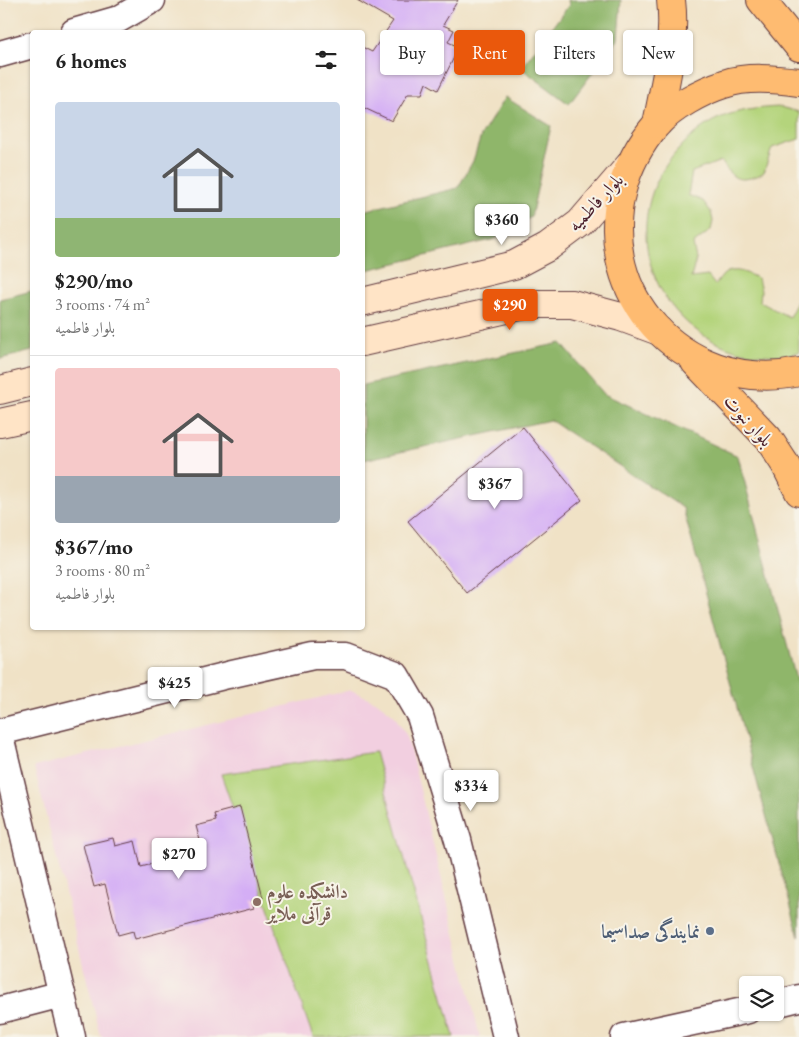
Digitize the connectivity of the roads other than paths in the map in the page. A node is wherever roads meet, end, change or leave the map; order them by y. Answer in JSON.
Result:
{"nodes":[{"id":1,"x":152,"y":0,"type":"edge"},
{"id":2,"x":671,"y":0,"type":"edge"},
{"id":3,"x":761,"y":0,"type":"edge"},
{"id":4,"x":81,"y":30,"type":"edge"},
{"id":5,"x":30,"y":46,"type":"edge"},
{"id":6,"x":799,"y":47,"type":"edge"},
{"id":7,"x":0,"y":54,"type":"edge"},
{"id":8,"x":799,"y":82,"type":"edge"},
{"id":9,"x":657,"y":124,"type":"junction"},
{"id":10,"x":629,"y":166,"type":"junction"},
{"id":11,"x":365,"y":301,"type":"edge"},
{"id":12,"x":659,"y":331,"type":"junction"},
{"id":13,"x":365,"y":341,"type":"edge"},
{"id":14,"x":689,"y":355,"type":"junction"},
{"id":15,"x":799,"y":372,"type":"edge"},
{"id":16,"x":30,"y":382,"type":"edge"},
{"id":17,"x":0,"y":390,"type":"edge"},
{"id":18,"x":30,"y":416,"type":"edge"},
{"id":19,"x":0,"y":423,"type":"edge"},
{"id":20,"x":799,"y":492,"type":"edge"},
{"id":21,"x":0,"y":734,"type":"edge"},
{"id":22,"x":9,"y":813,"type":"edge"},
{"id":23,"x":62,"y":994,"type":"junction"},
{"id":24,"x":799,"y":998,"type":"edge"},
{"id":25,"x":784,"y":1002,"type":"edge"},
{"id":26,"x":0,"y":1010,"type":"edge"},
{"id":27,"x":739,"y":1012,"type":"edge"},
{"id":28,"x":72,"y":1037,"type":"edge"},
{"id":29,"x":506,"y":1037,"type":"edge"},
{"id":30,"x":624,"y":1037,"type":"edge"}],
"edges":[{"from":1,"to":4,"type":"street"},
{"from":2,"to":9,"type":"main road"},
{"from":3,"to":6,"type":"main road"},
{"from":5,"to":7,"type":"street"},
{"from":8,"to":9,"type":"main road"},
{"from":9,"to":10,"type":"main road"},
{"from":10,"to":11,"type":"main road","name":"بلوار فاطمیه"},
{"from":10,"to":12,"type":"main road"},
{"from":12,"to":13,"type":"main road"},
{"from":12,"to":14,"type":"main road"},
{"from":14,"to":15,"type":"main road"},
{"from":14,"to":20,"type":"main road","name":"بلوار نبوت"},
{"from":16,"to":17,"type":"main road"},
{"from":18,"to":19,"type":"main road"},
{"from":21,"to":22,"type":"street"},
{"from":21,"to":29,"type":"street"},
{"from":22,"to":23,"type":"street"},
{"from":23,"to":26,"type":"street"},
{"from":23,"to":28,"type":"street"},
{"from":24,"to":25,"type":"street"},
{"from":27,"to":30,"type":"street"}]}
